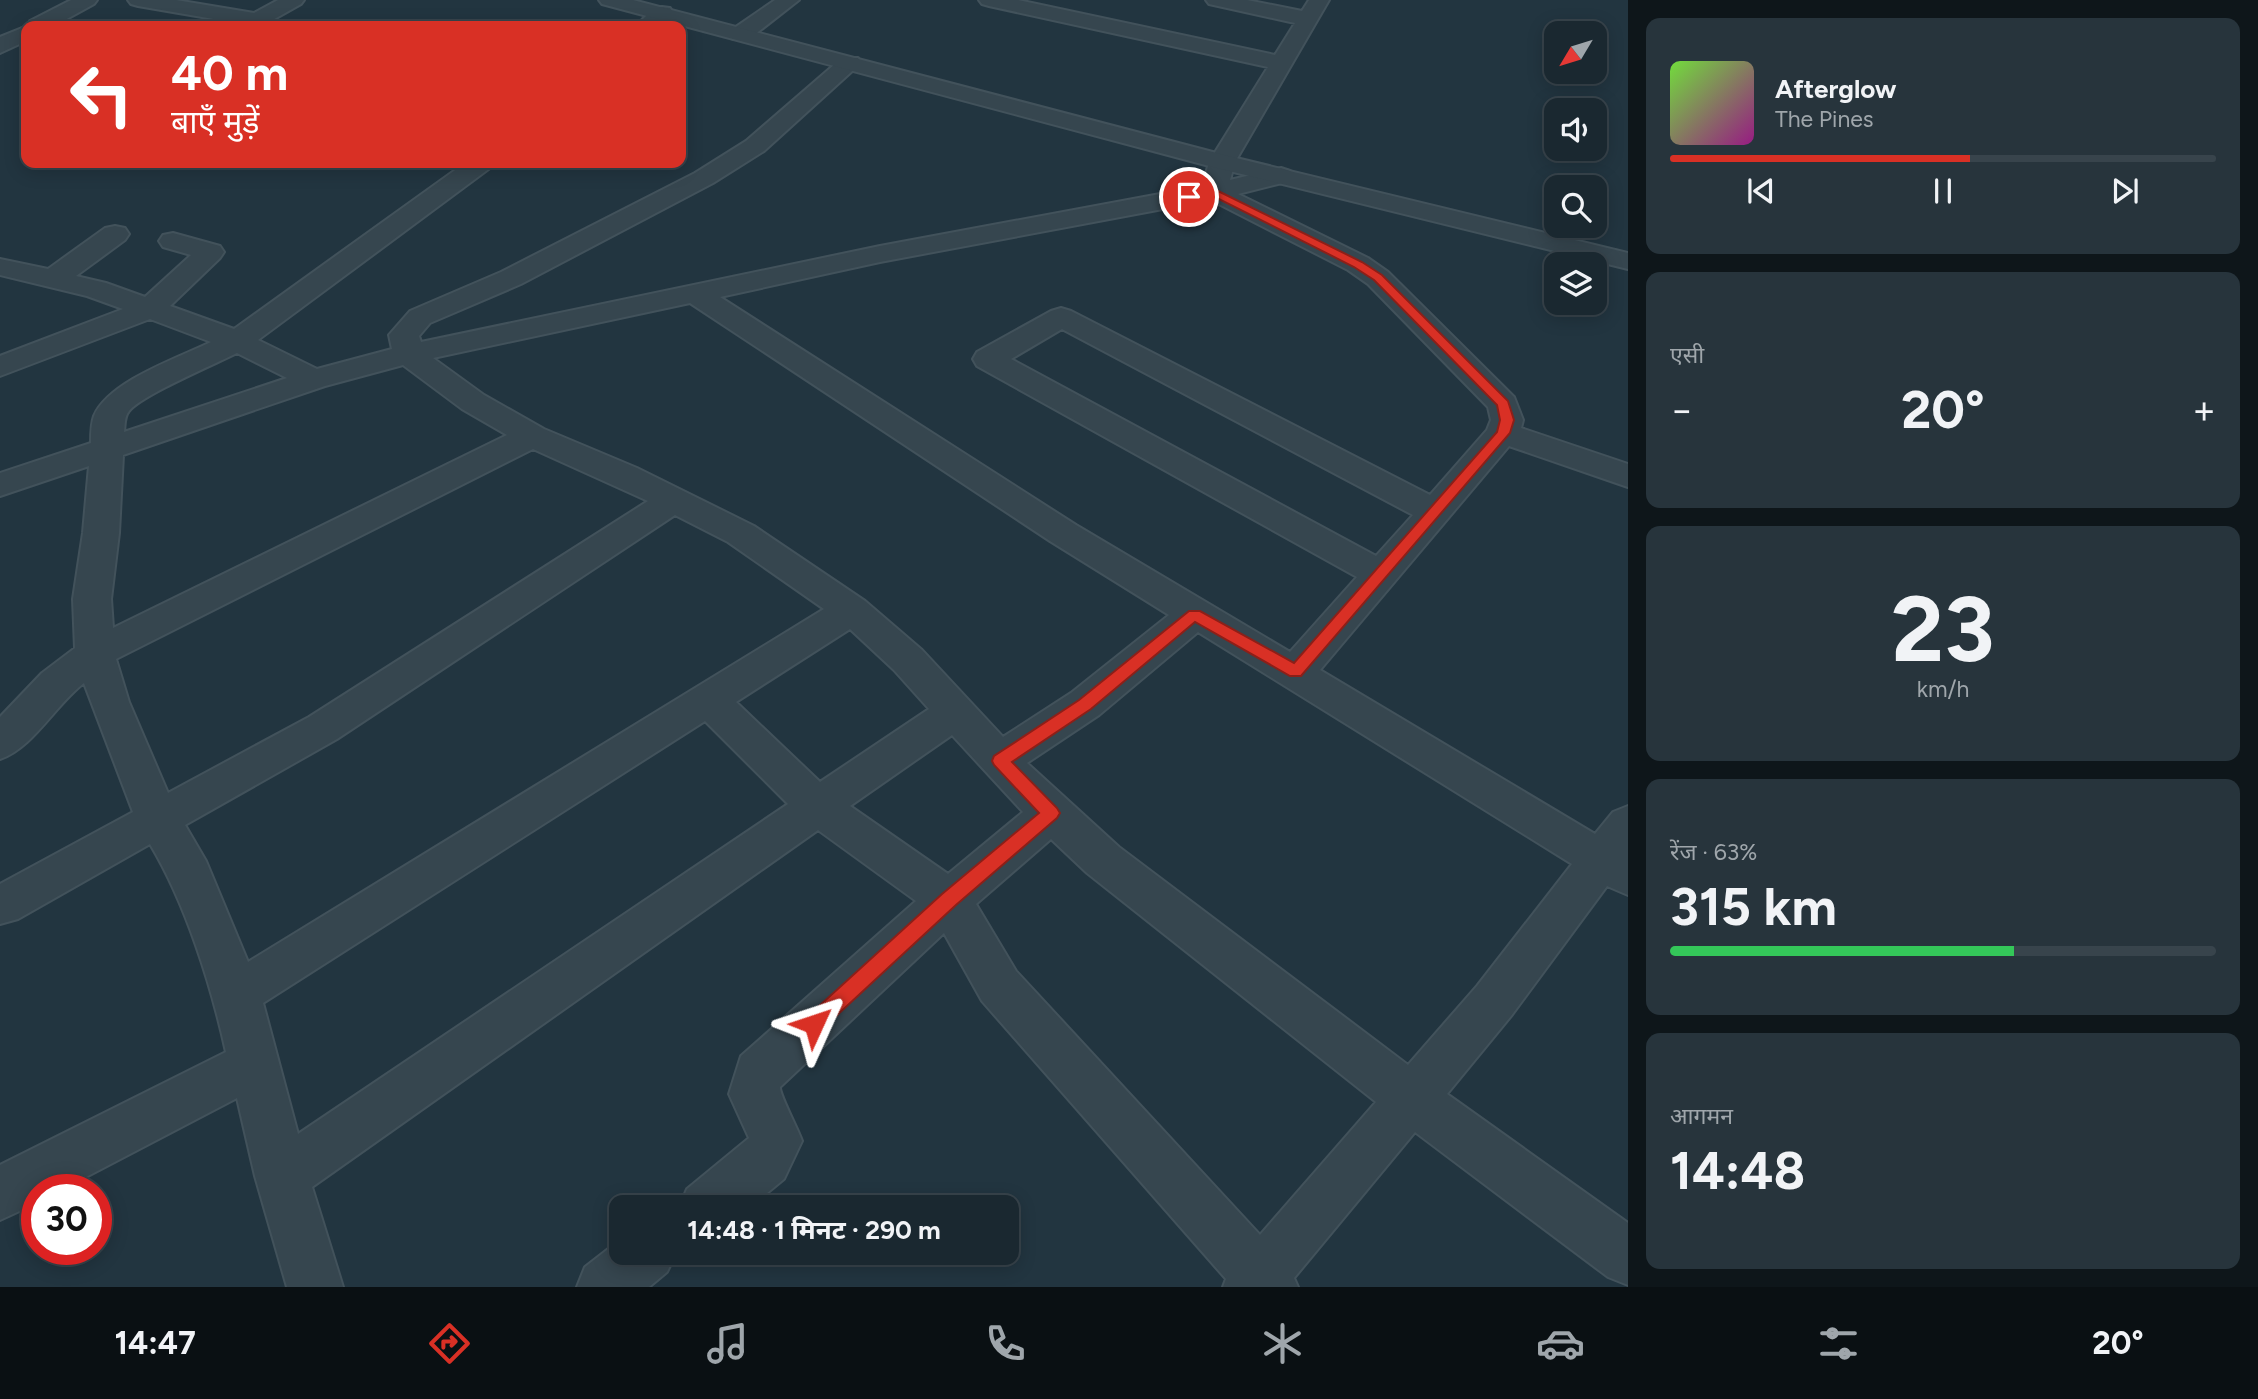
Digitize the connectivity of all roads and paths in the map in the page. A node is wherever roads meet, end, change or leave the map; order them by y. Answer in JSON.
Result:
{"nodes":[{"id":1,"x":86,"y":0,"type":"edge"},
{"id":2,"x":138,"y":0,"type":"edge"},
{"id":3,"x":294,"y":0,"type":"edge"},
{"id":4,"x":609,"y":0,"type":"edge"},
{"id":5,"x":789,"y":0,"type":"edge"},
{"id":6,"x":989,"y":0,"type":"edge"},
{"id":7,"x":1216,"y":0,"type":"edge"},
{"id":8,"x":1313,"y":9,"type":"edge"},
{"id":9,"x":654,"y":20,"type":"edge"},
{"id":10,"x":47,"y":21,"type":"edge"},
{"id":11,"x":241,"y":21,"type":"edge"},
{"id":12,"x":255,"y":21,"type":"edge"},
{"id":13,"x":686,"y":25,"type":"edge"},
{"id":14,"x":741,"y":34,"type":"junction"},
{"id":15,"x":21,"y":35,"type":"edge"},
{"id":16,"x":0,"y":46,"type":"edge"},
{"id":17,"x":850,"y":63,"type":"junction"},
{"id":18,"x":1281,"y":63,"type":"junction"},
{"id":19,"x":474,"y":168,"type":"edge"},
{"id":20,"x":1218,"y":177,"type":"junction"},
{"id":21,"x":115,"y":234,"type":"dead end"},
{"id":22,"x":173,"y":241,"type":"dead end"},
{"id":23,"x":1628,"y":261,"type":"edge"},
{"id":24,"x":0,"y":267,"type":"edge"},
{"id":25,"x":53,"y":279,"type":"junction"},
{"id":26,"x":694,"y":292,"type":"junction"},
{"id":27,"x":151,"y":308,"type":"junction"},
{"id":28,"x":237,"y":341,"type":"junction"},
{"id":29,"x":408,"y":354,"type":"junction"},
{"id":30,"x":0,"y":367,"type":"edge"},
{"id":31,"x":314,"y":379,"type":"junction"},
{"id":32,"x":1503,"y":433,"type":"junction"},
{"id":33,"x":532,"y":436,"type":"junction"},
{"id":34,"x":107,"y":449,"type":"junction"},
{"id":35,"x":1628,"y":476,"type":"edge"},
{"id":36,"x":0,"y":485,"type":"edge"},
{"id":37,"x":674,"y":500,"type":"junction"},
{"id":38,"x":1435,"y":512,"type":"junction"},
{"id":39,"x":1381,"y":574,"type":"junction"},
{"id":40,"x":852,"y":610,"type":"junction"},
{"id":41,"x":1194,"y":615,"type":"junction"},
{"id":42,"x":96,"y":653,"type":"junction"},
{"id":43,"x":1296,"y":672,"type":"junction"},
{"id":44,"x":709,"y":700,"type":"junction"},
{"id":45,"x":956,"y":711,"type":"junction"},
{"id":46,"x":0,"y":743,"type":"edge"},
{"id":47,"x":1000,"y":761,"type":"junction"},
{"id":48,"x":817,"y":806,"type":"junction"},
{"id":49,"x":1051,"y":813,"type":"junction"},
{"id":50,"x":158,"y":819,"type":"junction"},
{"id":51,"x":1619,"y":853,"type":"edge"},
{"id":52,"x":949,"y":900,"type":"junction"},
{"id":53,"x":2,"y":905,"type":"dead end"},
{"id":54,"x":237,"y":994,"type":"junction"},
{"id":55,"x":253,"y":1064,"type":"junction"},
{"id":56,"x":1412,"y":1099,"type":"junction"},
{"id":57,"x":282,"y":1176,"type":"junction"},
{"id":58,"x":0,"y":1193,"type":"edge"},
{"id":59,"x":722,"y":1195,"type":"edge"},
{"id":60,"x":1628,"y":1257,"type":"edge"},
{"id":61,"x":633,"y":1265,"type":"edge"},
{"id":62,"x":1260,"y":1284,"type":"edge"},
{"id":63,"x":312,"y":1286,"type":"edge"},
{"id":64,"x":605,"y":1287,"type":"edge"}],
"edges":[{"from":1,"to":10,"type":"street"},
{"from":2,"to":11,"type":"street"},
{"from":3,"to":12,"type":"street"},
{"from":4,"to":9,"type":"street"},
{"from":5,"to":14,"type":"street"},
{"from":6,"to":18,"type":"street"},
{"from":7,"to":8,"type":"street"},
{"from":8,"to":18,"type":"street"},
{"from":13,"to":14,"type":"street"},
{"from":14,"to":17,"type":"street"},
{"from":15,"to":16,"type":"street"},
{"from":17,"to":20,"type":"street"},
{"from":17,"to":29,"type":"street"},
{"from":18,"to":20,"type":"street"},
{"from":19,"to":28,"type":"street"},
{"from":20,"to":23,"type":"street"},
{"from":20,"to":26,"type":"street"},
{"from":20,"to":32,"type":"street"},
{"from":21,"to":25,"type":"street"},
{"from":22,"to":27,"type":"street"},
{"from":24,"to":25,"type":"street"},
{"from":25,"to":27,"type":"street"},
{"from":26,"to":29,"type":"street"},
{"from":26,"to":41,"type":"street"},
{"from":27,"to":28,"type":"street"},
{"from":27,"to":30,"type":"street"},
{"from":28,"to":31,"type":"street"},
{"from":28,"to":34,"type":"street"},
{"from":29,"to":31,"type":"street"},
{"from":29,"to":33,"type":"street"},
{"from":31,"to":34,"type":"street"},
{"from":32,"to":35,"type":"street"},
{"from":32,"to":38,"type":"street"},
{"from":33,"to":37,"type":"street"},
{"from":33,"to":42,"type":"street"},
{"from":34,"to":36,"type":"street"},
{"from":34,"to":42,"type":"street"},
{"from":37,"to":40,"type":"street"},
{"from":37,"to":50,"type":"street"},
{"from":38,"to":39,"type":"street"},
{"from":38,"to":39,"type":"street"},
{"from":39,"to":43,"type":"street"},
{"from":40,"to":44,"type":"street"},
{"from":40,"to":45,"type":"street"},
{"from":41,"to":43,"type":"street"},
{"from":41,"to":47,"type":"street"},
{"from":42,"to":46,"type":"street"},
{"from":42,"to":50,"type":"street"},
{"from":43,"to":51,"type":"street"},
{"from":44,"to":48,"type":"street"},
{"from":44,"to":54,"type":"street"},
{"from":45,"to":47,"type":"street"},
{"from":45,"to":48,"type":"street"},
{"from":47,"to":49,"type":"street"},
{"from":48,"to":52,"type":"street"},
{"from":48,"to":57,"type":"street"},
{"from":49,"to":52,"type":"street"},
{"from":49,"to":56,"type":"street"},
{"from":50,"to":53,"type":"street"},
{"from":50,"to":54,"type":"street"},
{"from":51,"to":56,"type":"street"},
{"from":52,"to":59,"type":"street"},
{"from":52,"to":62,"type":"street"},
{"from":54,"to":55,"type":"street"},
{"from":55,"to":57,"type":"street"},
{"from":55,"to":58,"type":"street"},
{"from":56,"to":60,"type":"street"},
{"from":56,"to":62,"type":"street"},
{"from":57,"to":63,"type":"street"},
{"from":61,"to":64,"type":"street"}]}
